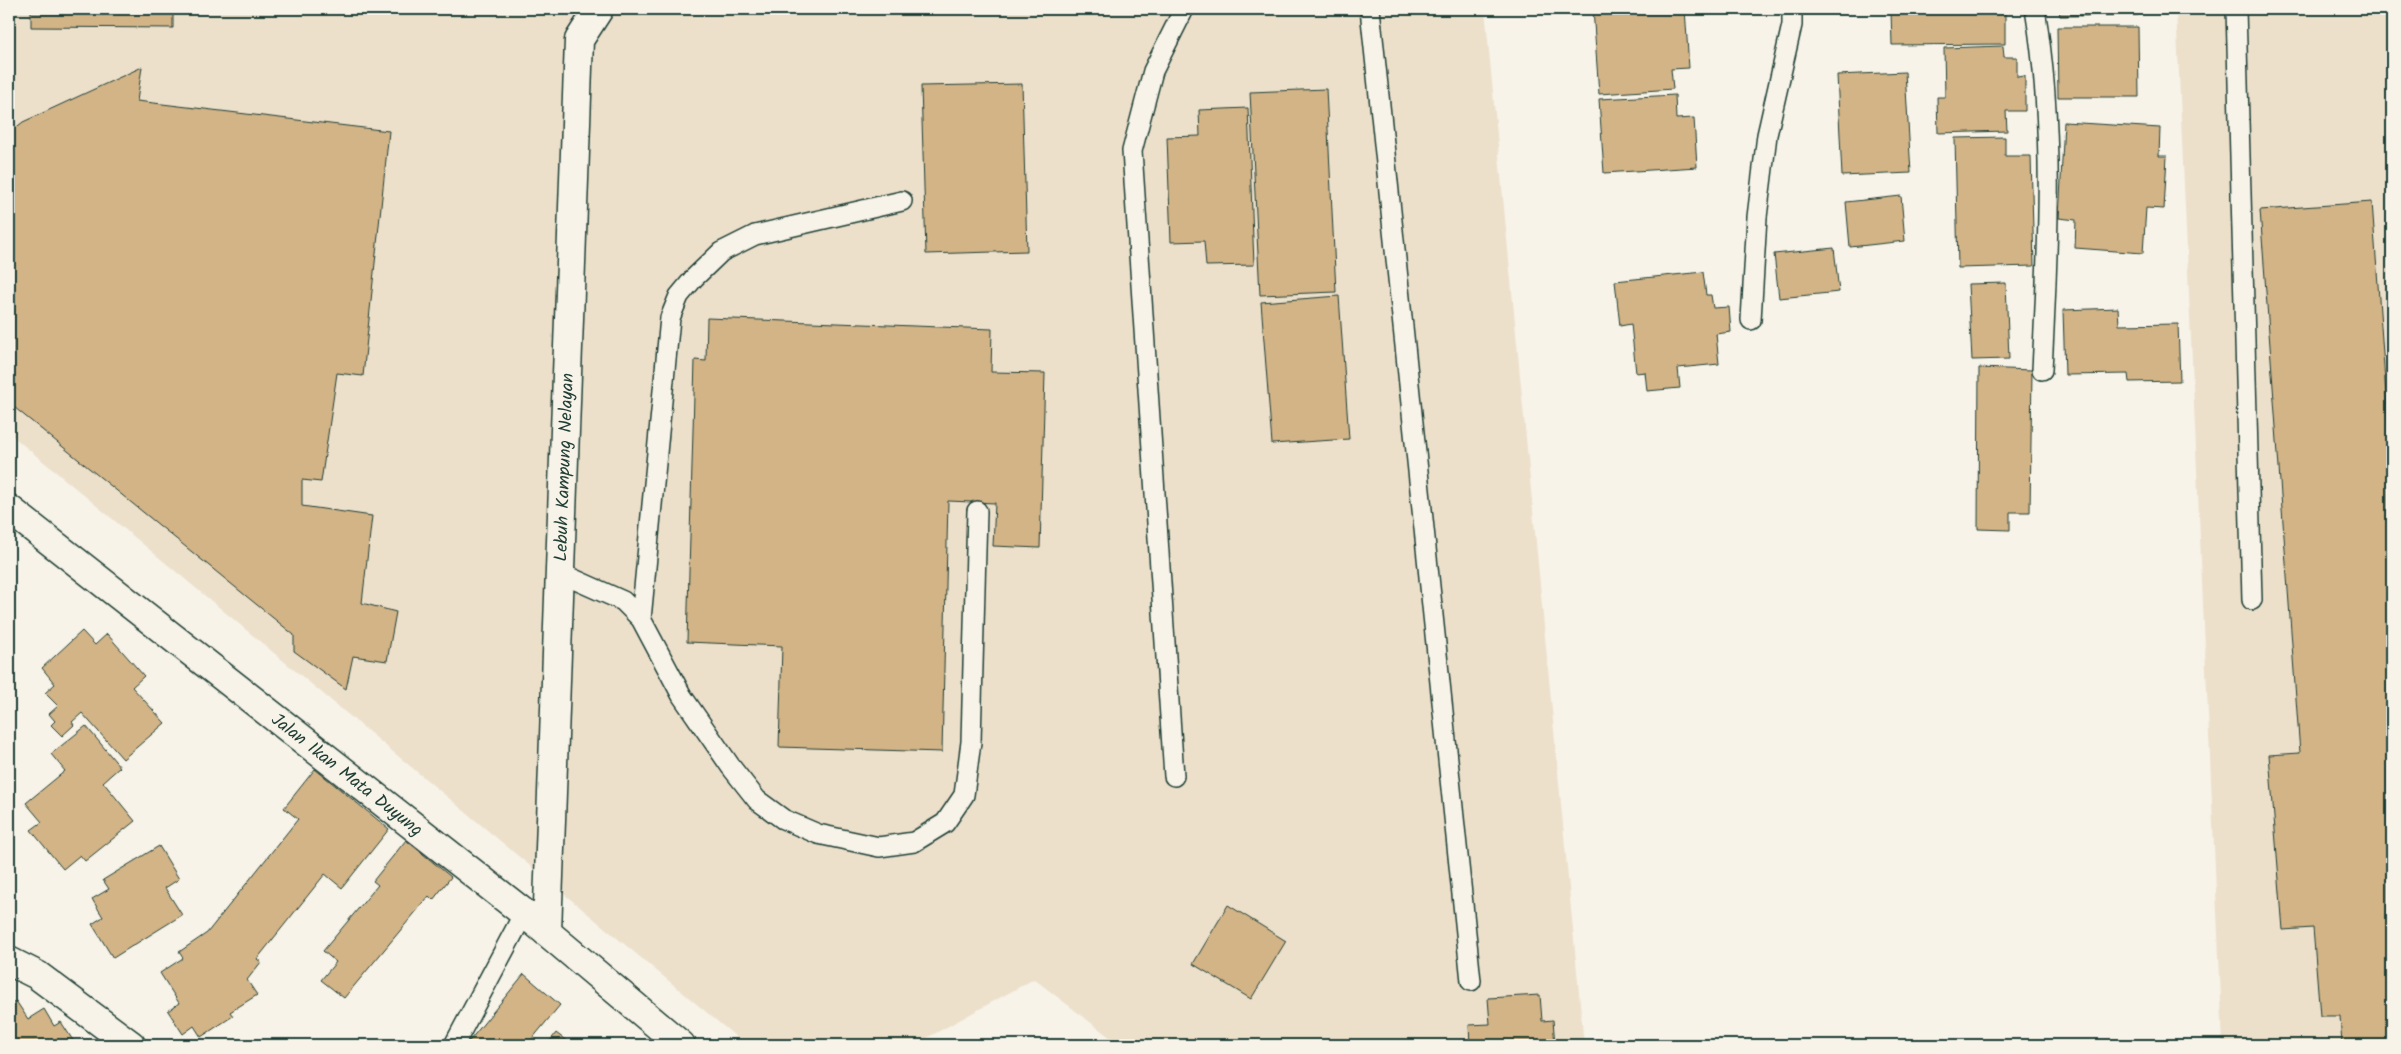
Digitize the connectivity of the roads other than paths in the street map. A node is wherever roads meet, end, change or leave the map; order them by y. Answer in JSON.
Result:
{"nodes":[{"id":1,"x":599,"y":9,"type":"edge"},
{"id":2,"x":1184,"y":9,"type":"edge"},
{"id":3,"x":1370,"y":9,"type":"edge"},
{"id":4,"x":1792,"y":9,"type":"edge"},
{"id":5,"x":2035,"y":9,"type":"edge"},
{"id":6,"x":2236,"y":9,"type":"edge"},
{"id":7,"x":902,"y":201,"type":"dead end"},
{"id":8,"x":1751,"y":320,"type":"dead end"},
{"id":9,"x":2042,"y":370,"type":"dead end"},
{"id":10,"x":9,"y":509,"type":"edge"},
{"id":11,"x":977,"y":511,"type":"dead end"},
{"id":12,"x":558,"y":572,"type":"junction"},
{"id":13,"x":2252,"y":600,"type":"dead end"},
{"id":14,"x":641,"y":619,"type":"junction"},
{"id":15,"x":1174,"y":776,"type":"dead end"},
{"id":16,"x":524,"y":913,"type":"junction"},
{"id":17,"x":547,"y":932,"type":"junction"},
{"id":18,"x":9,"y":961,"type":"edge"},
{"id":19,"x":1471,"y":981,"type":"dead end"},
{"id":20,"x":132,"y":1045,"type":"edge"},
{"id":21,"x":454,"y":1045,"type":"edge"},
{"id":22,"x":681,"y":1045,"type":"edge"}],
"edges":[{"from":1,"to":12,"type":"street","name":"Lebuh Kampung Nelayan"},
{"from":2,"to":15,"type":"lane"},
{"from":3,"to":19,"type":"lane"},
{"from":4,"to":8,"type":"lane"},
{"from":5,"to":9,"type":"lane"},
{"from":6,"to":13,"type":"lane"},
{"from":7,"to":14,"type":"lane"},
{"from":10,"to":16,"type":"street","name":"Jalan Ikan Mata Duyung"},
{"from":11,"to":14,"type":"lane"},
{"from":12,"to":14,"type":"lane"},
{"from":12,"to":17,"type":"street","name":"Lebuh Kampung Nelayan"},
{"from":16,"to":17,"type":"street","name":"Jalan Ikan Mata Duyung"},
{"from":16,"to":21,"type":"lane"},
{"from":17,"to":22,"type":"street","name":"Jalan Ikan Mata Duyung"},
{"from":18,"to":20,"type":"street"}]}
